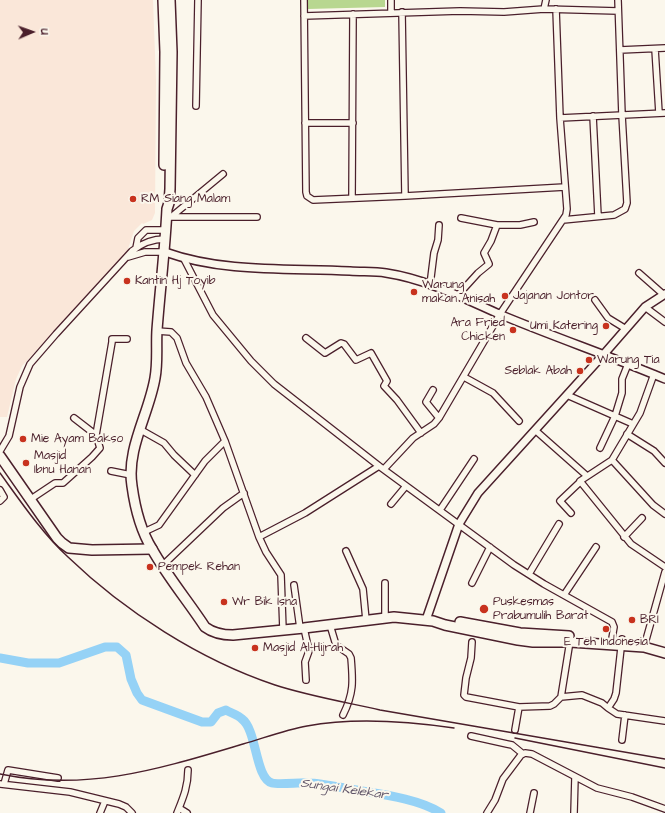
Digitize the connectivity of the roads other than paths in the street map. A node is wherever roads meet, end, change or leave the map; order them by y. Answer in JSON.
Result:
{"nodes":[{"id":1,"x":163,"y":0,"type":"edge"},
{"id":2,"x":170,"y":0,"type":"edge"},
{"id":3,"x":198,"y":0,"type":"edge"},
{"id":4,"x":304,"y":0,"type":"edge"},
{"id":5,"x":391,"y":0,"type":"edge"},
{"id":6,"x":546,"y":0,"type":"edge"},
{"id":7,"x":618,"y":0,"type":"edge"},
{"id":8,"x":544,"y":9,"type":"junction"},
{"id":9,"x":556,"y":9,"type":"junction"},
{"id":10,"x":618,"y":10,"type":"junction"},
{"id":11,"x":402,"y":12,"type":"junction"},
{"id":12,"x":391,"y":13,"type":"junction"},
{"id":13,"x":354,"y":14,"type":"junction"},
{"id":14,"x":304,"y":16,"type":"junction"},
{"id":15,"x":665,"y":48,"type":"edge"},
{"id":16,"x":655,"y":49,"type":"junction"},
{"id":17,"x":620,"y":50,"type":"junction"},
{"id":18,"x":196,"y":106,"type":"dead end"},
{"id":19,"x":662,"y":113,"type":"edge"},
{"id":20,"x":622,"y":115,"type":"junction"},
{"id":21,"x":594,"y":116,"type":"junction"},
{"id":22,"x":560,"y":118,"type":"junction"},
{"id":23,"x":305,"y":123,"type":"junction"},
{"id":24,"x":353,"y":123,"type":"junction"},
{"id":25,"x":223,"y":174,"type":"dead end"},
{"id":26,"x":565,"y":187,"type":"junction"},
{"id":27,"x":405,"y":196,"type":"junction"},
{"id":28,"x":352,"y":198,"type":"junction"},
{"id":29,"x":168,"y":214,"type":"junction"},
{"id":30,"x":598,"y":216,"type":"junction"},
{"id":31,"x":257,"y":217,"type":"dead end"},
{"id":32,"x":461,"y":218,"type":"dead end"},
{"id":33,"x":563,"y":220,"type":"junction"},
{"id":34,"x":534,"y":222,"type":"dead end"},
{"id":35,"x":439,"y":225,"type":"dead end"},
{"id":36,"x":497,"y":225,"type":"junction"},
{"id":37,"x":166,"y":234,"type":"junction"},
{"id":38,"x":136,"y":248,"type":"junction"},
{"id":39,"x":165,"y":252,"type":"junction"},
{"id":40,"x":128,"y":257,"type":"junction"},
{"id":41,"x":184,"y":259,"type":"junction"},
{"id":42,"x":639,"y":273,"type":"dead end"},
{"id":43,"x":430,"y":285,"type":"junction"},
{"id":44,"x":458,"y":295,"type":"junction"},
{"id":45,"x":664,"y":295,"type":"edge"},
{"id":46,"x":595,"y":300,"type":"dead end"},
{"id":47,"x":645,"y":307,"type":"junction"},
{"id":48,"x":500,"y":314,"type":"junction"},
{"id":49,"x":665,"y":322,"type":"edge"},
{"id":50,"x":626,"y":329,"type":"junction"},
{"id":51,"x":157,"y":331,"type":"junction"},
{"id":52,"x":306,"y":338,"type":"dead end"},
{"id":53,"x":127,"y":339,"type":"dead end"},
{"id":54,"x":604,"y":354,"type":"junction"},
{"id":55,"x":628,"y":364,"type":"junction"},
{"id":56,"x":654,"y":374,"type":"junction"},
{"id":57,"x":464,"y":377,"type":"junction"},
{"id":58,"x":665,"y":379,"type":"edge"},
{"id":59,"x":433,"y":390,"type":"dead end"},
{"id":60,"x":567,"y":395,"type":"junction"},
{"id":61,"x":615,"y":416,"type":"junction"},
{"id":62,"x":74,"y":418,"type":"dead end"},
{"id":63,"x":439,"y":418,"type":"junction"},
{"id":64,"x":519,"y":421,"type":"dead end"},
{"id":65,"x":633,"y":424,"type":"junction"},
{"id":66,"x":140,"y":430,"type":"junction"},
{"id":67,"x":535,"y":430,"type":"junction"},
{"id":68,"x":421,"y":433,"type":"junction"},
{"id":69,"x":96,"y":434,"type":"junction"},
{"id":70,"x":627,"y":434,"type":"junction"},
{"id":71,"x":225,"y":441,"type":"junction"},
{"id":72,"x":600,"y":448,"type":"dead end"},
{"id":73,"x":0,"y":451,"type":"edge"},
{"id":74,"x":0,"y":456,"type":"edge"},
{"id":75,"x":474,"y":459,"type":"dead end"},
{"id":76,"x":612,"y":460,"type":"junction"},
{"id":77,"x":665,"y":463,"type":"edge"},
{"id":78,"x":379,"y":466,"type":"junction"},
{"id":79,"x":384,"y":470,"type":"junction"},
{"id":80,"x":111,"y":471,"type":"dead end"},
{"id":81,"x":131,"y":474,"type":"junction"},
{"id":82,"x":195,"y":475,"type":"junction"},
{"id":83,"x":587,"y":476,"type":"junction"},
{"id":84,"x":580,"y":482,"type":"junction"},
{"id":85,"x":406,"y":486,"type":"junction"},
{"id":86,"x":0,"y":490,"type":"edge"},
{"id":87,"x":244,"y":493,"type":"junction"},
{"id":88,"x":31,"y":499,"type":"junction"},
{"id":89,"x":0,"y":501,"type":"edge"},
{"id":90,"x":391,"y":504,"type":"dead end"},
{"id":91,"x":440,"y":510,"type":"junction"},
{"id":92,"x":572,"y":513,"type":"dead end"},
{"id":93,"x":665,"y":514,"type":"edge"},
{"id":94,"x":642,"y":518,"type":"dead end"},
{"id":95,"x":459,"y":524,"type":"junction"},
{"id":96,"x":559,"y":524,"type":"dead end"},
{"id":97,"x":144,"y":532,"type":"junction"},
{"id":98,"x":259,"y":537,"type":"junction"},
{"id":99,"x":624,"y":537,"type":"junction"},
{"id":100,"x":490,"y":547,"type":"junction"},
{"id":101,"x":596,"y":547,"type":"dead end"},
{"id":102,"x":152,"y":549,"type":"junction"},
{"id":103,"x":346,"y":550,"type":"dead end"},
{"id":104,"x":163,"y":566,"type":"junction"},
{"id":105,"x":665,"y":567,"type":"edge"},
{"id":106,"x":665,"y":572,"type":"edge"},
{"id":107,"x":529,"y":574,"type":"junction"},
{"id":108,"x":385,"y":583,"type":"dead end"},
{"id":109,"x":472,"y":583,"type":"dead end"},
{"id":110,"x":294,"y":585,"type":"dead end"},
{"id":111,"x":564,"y":595,"type":"junction"},
{"id":112,"x":386,"y":618,"type":"junction"},
{"id":113,"x":366,"y":620,"type":"junction"},
{"id":114,"x":430,"y":620,"type":"junction"},
{"id":115,"x":330,"y":625,"type":"junction"},
{"id":116,"x":302,"y":628,"type":"junction"},
{"id":117,"x":283,"y":630,"type":"junction"},
{"id":118,"x":570,"y":639,"type":"junction"},
{"id":119,"x":472,"y":642,"type":"dead end"},
{"id":120,"x":611,"y":642,"type":"junction"},
{"id":121,"x":622,"y":642,"type":"junction"},
{"id":122,"x":645,"y":644,"type":"junction"},
{"id":123,"x":665,"y":647,"type":"edge"},
{"id":124,"x":665,"y":653,"type":"edge"},
{"id":125,"x":306,"y":680,"type":"dead end"},
{"id":126,"x":561,"y":697,"type":"junction"},
{"id":127,"x":520,"y":707,"type":"junction"},
{"id":128,"x":608,"y":708,"type":"junction"},
{"id":129,"x":343,"y":715,"type":"dead end"},
{"id":130,"x":625,"y":715,"type":"junction"},
{"id":131,"x":665,"y":722,"type":"edge"},
{"id":132,"x":514,"y":730,"type":"dead end"},
{"id":133,"x":471,"y":736,"type":"dead end"},
{"id":134,"x":622,"y":740,"type":"dead end"},
{"id":135,"x":523,"y":754,"type":"junction"},
{"id":136,"x":188,"y":770,"type":"dead end"},
{"id":137,"x":575,"y":777,"type":"junction"},
{"id":138,"x":58,"y":778,"type":"dead end"},
{"id":139,"x":2,"y":784,"type":"edge"},
{"id":140,"x":534,"y":793,"type":"dead end"},
{"id":141,"x":105,"y":801,"type":"junction"},
{"id":142,"x":665,"y":809,"type":"edge"},
{"id":143,"x":178,"y":811,"type":"edge"},
{"id":144,"x":100,"y":813,"type":"edge"},
{"id":145,"x":132,"y":813,"type":"edge"},
{"id":146,"x":187,"y":813,"type":"edge"},
{"id":147,"x":487,"y":813,"type":"edge"},
{"id":148,"x":530,"y":813,"type":"edge"},
{"id":149,"x":574,"y":813,"type":"edge"}],
"edges":[{"from":1,"to":29,"type":"main road"},
{"from":2,"to":29,"type":"main road"},
{"from":3,"to":18,"type":"street"},
{"from":4,"to":14,"type":"street"},
{"from":5,"to":12,"type":"street"},
{"from":6,"to":8,"type":"street"},
{"from":7,"to":10,"type":"street"},
{"from":8,"to":9,"type":"street"},
{"from":8,"to":11,"type":"street"},
{"from":9,"to":10,"type":"street"},
{"from":9,"to":22,"type":"street"},
{"from":10,"to":17,"type":"street"},
{"from":11,"to":12,"type":"street"},
{"from":11,"to":27,"type":"street"},
{"from":12,"to":13,"type":"street"},
{"from":13,"to":14,"type":"street"},
{"from":13,"to":24,"type":"street"},
{"from":14,"to":23,"type":"street"},
{"from":15,"to":16,"type":"street"},
{"from":16,"to":17,"type":"street"},
{"from":16,"to":19,"type":"street"},
{"from":17,"to":20,"type":"street"},
{"from":19,"to":20,"type":"street"},
{"from":20,"to":21,"type":"street"},
{"from":20,"to":30,"type":"street"},
{"from":21,"to":22,"type":"street"},
{"from":21,"to":30,"type":"street"},
{"from":22,"to":26,"type":"street"},
{"from":23,"to":24,"type":"street"},
{"from":23,"to":28,"type":"street"},
{"from":24,"to":28,"type":"street"},
{"from":25,"to":29,"type":"street"},
{"from":26,"to":27,"type":"street"},
{"from":26,"to":33,"type":"street"},
{"from":27,"to":28,"type":"street"},
{"from":29,"to":31,"type":"street"},
{"from":29,"to":37,"type":"main road"},
{"from":30,"to":33,"type":"street"},
{"from":32,"to":36,"type":"street"},
{"from":33,"to":48,"type":"street"},
{"from":34,"to":36,"type":"street"},
{"from":35,"to":43,"type":"street"},
{"from":36,"to":44,"type":"street"},
{"from":37,"to":38,"type":"street"},
{"from":37,"to":38,"type":"street"},
{"from":37,"to":39,"type":"main road"},
{"from":38,"to":40,"type":"street"},
{"from":39,"to":40,"type":"street"},
{"from":39,"to":41,"type":"street"},
{"from":39,"to":51,"type":"main road"},
{"from":40,"to":73,"type":"street"},
{"from":41,"to":43,"type":"street"},
{"from":41,"to":78,"type":"street"},
{"from":42,"to":45,"type":"street"},
{"from":43,"to":44,"type":"street"},
{"from":44,"to":48,"type":"street"},
{"from":45,"to":47,"type":"street"},
{"from":46,"to":50,"type":"street"},
{"from":47,"to":49,"type":"street"},
{"from":47,"to":50,"type":"street"},
{"from":48,"to":54,"type":"street"},
{"from":48,"to":57,"type":"street"},
{"from":50,"to":54,"type":"street"},
{"from":51,"to":66,"type":"main road"},
{"from":51,"to":71,"type":"street"},
{"from":52,"to":68,"type":"street"},
{"from":53,"to":69,"type":"street"},
{"from":54,"to":55,"type":"street"},
{"from":54,"to":60,"type":"street"},
{"from":55,"to":56,"type":"street"},
{"from":55,"to":61,"type":"street"},
{"from":56,"to":58,"type":"street"},
{"from":56,"to":65,"type":"street"},
{"from":57,"to":63,"type":"street"},
{"from":57,"to":64,"type":"street"},
{"from":59,"to":63,"type":"street"},
{"from":60,"to":61,"type":"street"},
{"from":60,"to":67,"type":"street"},
{"from":61,"to":65,"type":"street"},
{"from":61,"to":72,"type":"street"},
{"from":62,"to":69,"type":"street"},
{"from":63,"to":68,"type":"street"},
{"from":65,"to":70,"type":"street"},
{"from":66,"to":81,"type":"main road"},
{"from":66,"to":82,"type":"street"},
{"from":67,"to":83,"type":"street"},
{"from":67,"to":95,"type":"street"},
{"from":68,"to":79,"type":"street"},
{"from":69,"to":88,"type":"street"},
{"from":70,"to":76,"type":"street"},
{"from":70,"to":77,"type":"street"},
{"from":71,"to":82,"type":"street"},
{"from":71,"to":87,"type":"street"},
{"from":74,"to":88,"type":"main road"},
{"from":75,"to":91,"type":"street"},
{"from":76,"to":83,"type":"street"},
{"from":76,"to":93,"type":"street"},
{"from":78,"to":79,"type":"street"},
{"from":78,"to":98,"type":"street"},
{"from":79,"to":85,"type":"street"},
{"from":80,"to":81,"type":"street"},
{"from":81,"to":97,"type":"main road"},
{"from":82,"to":97,"type":"street"},
{"from":83,"to":84,"type":"street"},
{"from":84,"to":92,"type":"street"},
{"from":84,"to":99,"type":"street"},
{"from":85,"to":90,"type":"street"},
{"from":85,"to":91,"type":"street"},
{"from":86,"to":89,"type":"street"},
{"from":87,"to":98,"type":"street"},
{"from":87,"to":104,"type":"street"},
{"from":88,"to":102,"type":"main road"},
{"from":91,"to":95,"type":"street"},
{"from":94,"to":99,"type":"street"},
{"from":95,"to":100,"type":"street"},
{"from":95,"to":114,"type":"street"},
{"from":96,"to":107,"type":"street"},
{"from":97,"to":102,"type":"main road"},
{"from":98,"to":117,"type":"street"},
{"from":99,"to":105,"type":"street"},
{"from":100,"to":107,"type":"street"},
{"from":100,"to":109,"type":"street"},
{"from":101,"to":111,"type":"street"},
{"from":102,"to":104,"type":"main road"},
{"from":103,"to":113,"type":"street"},
{"from":104,"to":117,"type":"main road"},
{"from":106,"to":122,"type":"street"},
{"from":107,"to":111,"type":"street"},
{"from":108,"to":112,"type":"street"},
{"from":110,"to":116,"type":"street"},
{"from":111,"to":120,"type":"street"},
{"from":112,"to":113,"type":"main road"},
{"from":112,"to":114,"type":"main road"},
{"from":113,"to":115,"type":"main road"},
{"from":114,"to":118,"type":"main road"},
{"from":115,"to":116,"type":"main road"},
{"from":115,"to":129,"type":"street"},
{"from":116,"to":117,"type":"main road"},
{"from":116,"to":125,"type":"street"},
{"from":118,"to":120,"type":"main road"},
{"from":118,"to":126,"type":"street"},
{"from":119,"to":127,"type":"street"},
{"from":120,"to":121,"type":"main road"},
{"from":121,"to":122,"type":"main road"},
{"from":121,"to":128,"type":"street"},
{"from":122,"to":123,"type":"main road"},
{"from":122,"to":124,"type":"main road"},
{"from":126,"to":127,"type":"street"},
{"from":126,"to":128,"type":"street"},
{"from":127,"to":132,"type":"street"},
{"from":128,"to":130,"type":"street"},
{"from":130,"to":131,"type":"street"},
{"from":130,"to":134,"type":"street"},
{"from":133,"to":135,"type":"street"},
{"from":135,"to":137,"type":"street"},
{"from":135,"to":147,"type":"street"},
{"from":136,"to":143,"type":"street"},
{"from":137,"to":142,"type":"street"},
{"from":137,"to":149,"type":"street"},
{"from":138,"to":139,"type":"street"},
{"from":139,"to":141,"type":"street"},
{"from":140,"to":148,"type":"street"},
{"from":141,"to":144,"type":"street"},
{"from":141,"to":145,"type":"street"},
{"from":143,"to":146,"type":"street"}]}
